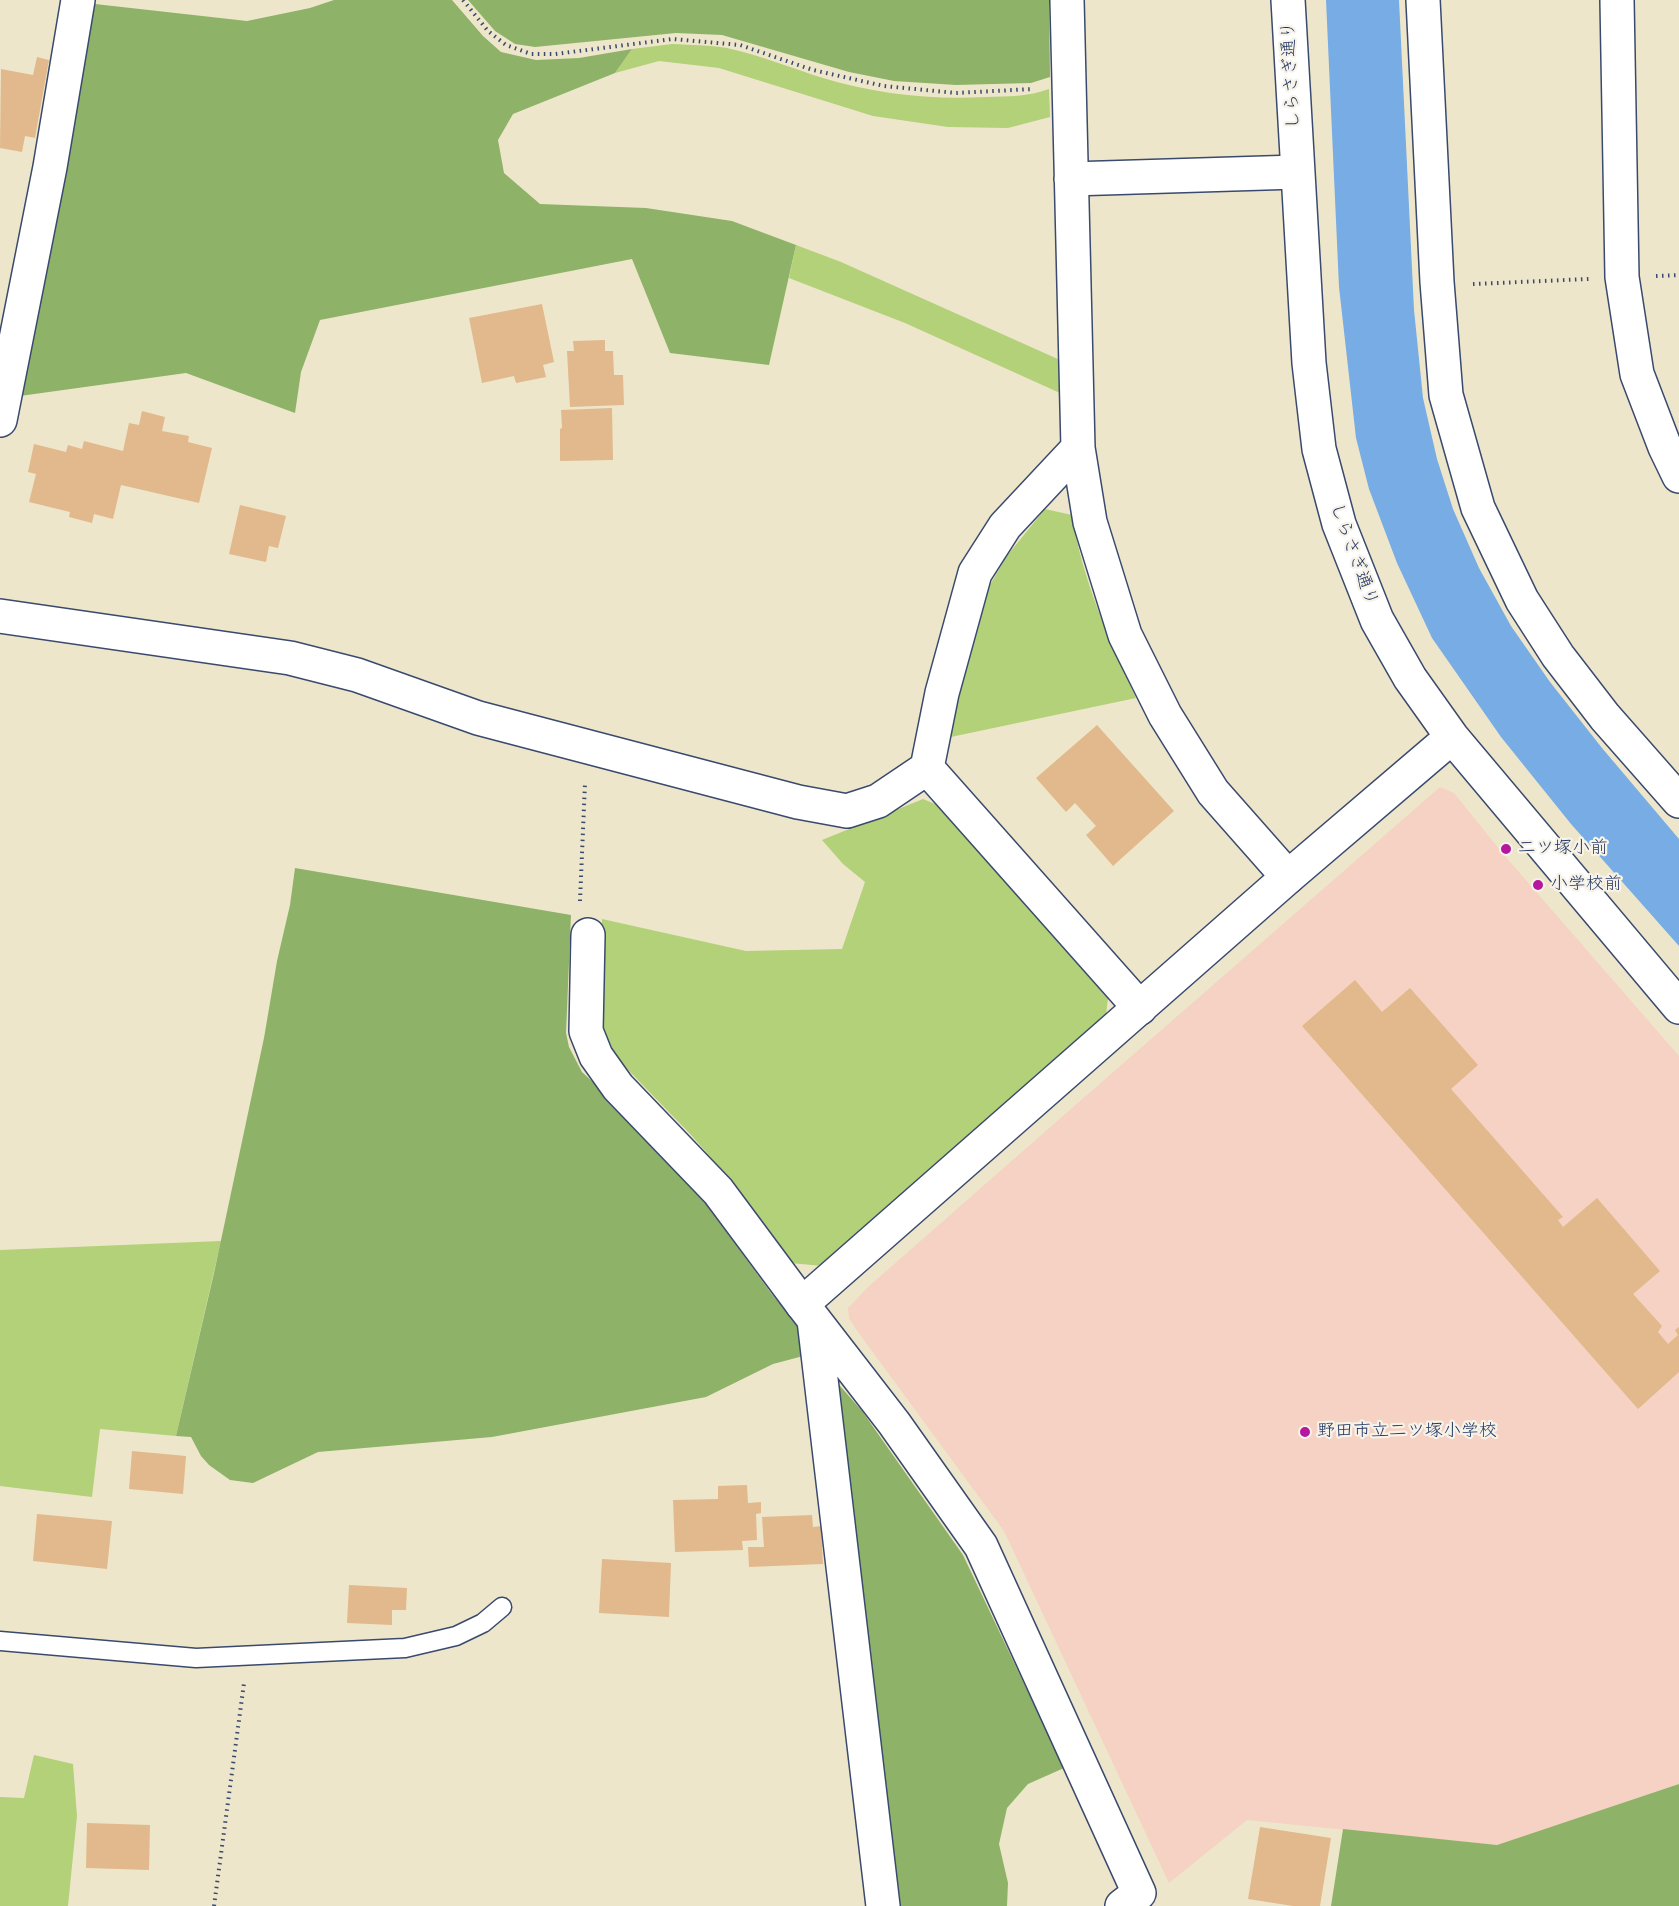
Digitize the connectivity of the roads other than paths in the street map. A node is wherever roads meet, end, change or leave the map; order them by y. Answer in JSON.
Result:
{"nodes":[{"id":1,"x":78,"y":0,"type":"edge"},
{"id":2,"x":1067,"y":0,"type":"edge"},
{"id":3,"x":1288,"y":0,"type":"edge"},
{"id":4,"x":1423,"y":0,"type":"edge"},
{"id":5,"x":1617,"y":0,"type":"edge"},
{"id":6,"x":1297,"y":172,"type":"junction"},
{"id":7,"x":1071,"y":179,"type":"junction"},
{"id":8,"x":0,"y":420,"type":"edge"},
{"id":9,"x":1078,"y":448,"type":"junction"},
{"id":10,"x":1679,"y":476,"type":"edge"},
{"id":11,"x":0,"y":616,"type":"edge"},
{"id":12,"x":1452,"y":737,"type":"junction"},
{"id":13,"x":927,"y":768,"type":"junction"},
{"id":14,"x":1679,"y":801,"type":"edge"},
{"id":15,"x":1288,"y":877,"type":"junction"},
{"id":16,"x":588,"y":935,"type":"road end"},
{"id":17,"x":1679,"y":1007,"type":"edge"},
{"id":18,"x":1140,"y":1008,"type":"junction"},
{"id":19,"x":808,"y":1312,"type":"junction"},
{"id":20,"x":502,"y":1607,"type":"dead end"},
{"id":21,"x":0,"y":1641,"type":"edge"},
{"id":22,"x":884,"y":1906,"type":"edge"},
{"id":23,"x":1122,"y":1906,"type":"edge"}],
"edges":[{"from":1,"to":8,"type":"street"},
{"from":2,"to":7,"type":"street"},
{"from":3,"to":6,"type":"street","name":"しらさぎ通り"},
{"from":4,"to":14,"type":"street"},
{"from":5,"to":10,"type":"street"},
{"from":6,"to":7,"type":"street"},
{"from":6,"to":12,"type":"street","name":"しらさぎ通り"},
{"from":7,"to":9,"type":"street"},
{"from":9,"to":13,"type":"street"},
{"from":9,"to":15,"type":"street"},
{"from":11,"to":13,"type":"street"},
{"from":12,"to":15,"type":"street"},
{"from":12,"to":17,"type":"street","name":"しらさぎ通り"},
{"from":13,"to":18,"type":"street"},
{"from":15,"to":18,"type":"street"},
{"from":16,"to":19,"type":"street"},
{"from":18,"to":19,"type":"street"},
{"from":19,"to":22,"type":"street"},
{"from":19,"to":23,"type":"street"},
{"from":20,"to":21,"type":"lane"}]}
